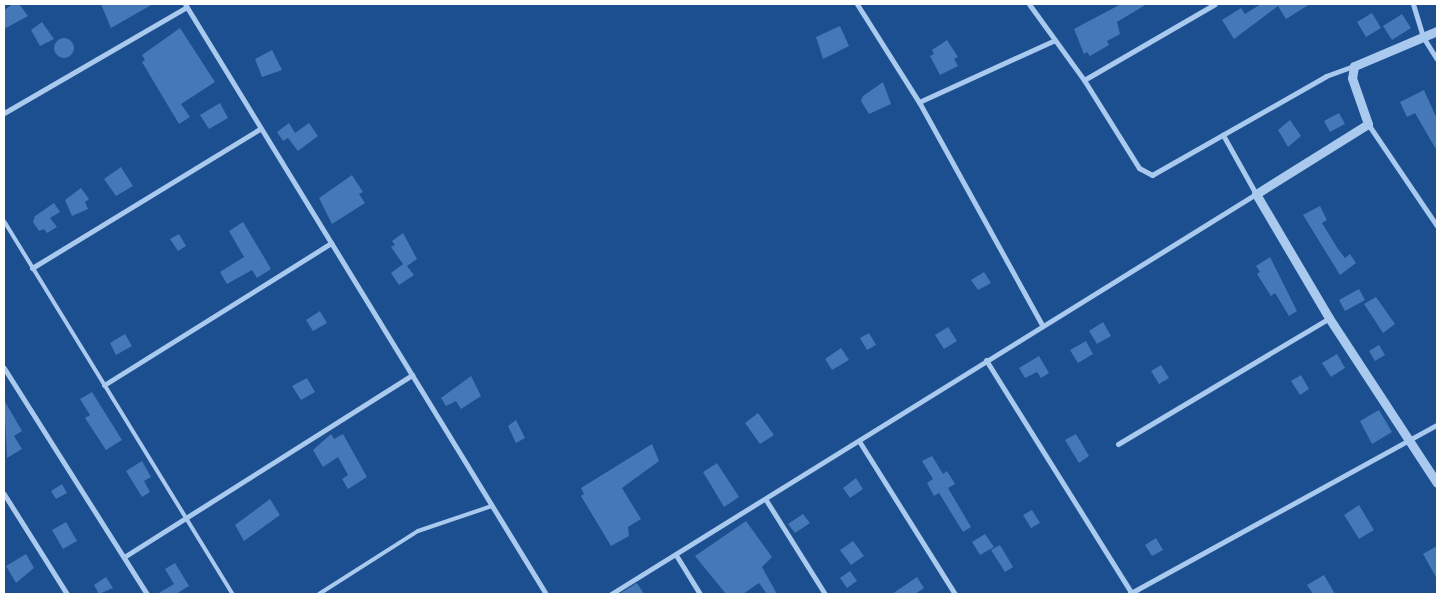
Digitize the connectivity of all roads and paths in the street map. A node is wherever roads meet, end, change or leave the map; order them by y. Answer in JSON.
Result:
{"nodes":[{"id":1,"x":857,"y":4,"type":"edge"},
{"id":2,"x":1029,"y":4,"type":"edge"},
{"id":3,"x":1215,"y":4,"type":"edge"},
{"id":4,"x":1413,"y":4,"type":"edge"},
{"id":5,"x":186,"y":5,"type":"edge"},
{"id":6,"x":1437,"y":31,"type":"edge"},
{"id":7,"x":1423,"y":37,"type":"junction"},
{"id":8,"x":1055,"y":40,"type":"junction"},
{"id":9,"x":1437,"y":59,"type":"edge"},
{"id":10,"x":1354,"y":66,"type":"junction"},
{"id":11,"x":1084,"y":80,"type":"junction"},
{"id":12,"x":919,"y":102,"type":"junction"},
{"id":13,"x":4,"y":112,"type":"edge"},
{"id":14,"x":1368,"y":124,"type":"junction"},
{"id":15,"x":261,"y":128,"type":"junction"},
{"id":16,"x":1223,"y":135,"type":"junction"},
{"id":17,"x":1256,"y":194,"type":"junction"},
{"id":18,"x":4,"y":221,"type":"edge"},
{"id":19,"x":1437,"y":226,"type":"edge"},
{"id":20,"x":331,"y":243,"type":"junction"},
{"id":21,"x":32,"y":268,"type":"junction"},
{"id":22,"x":1329,"y":318,"type":"junction"},
{"id":23,"x":1042,"y":325,"type":"junction"},
{"id":24,"x":986,"y":360,"type":"junction"},
{"id":25,"x":4,"y":368,"type":"edge"},
{"id":26,"x":412,"y":375,"type":"junction"},
{"id":27,"x":104,"y":385,"type":"junction"},
{"id":28,"x":1437,"y":425,"type":"edge"},
{"id":29,"x":859,"y":441,"type":"junction"},
{"id":30,"x":1410,"y":443,"type":"junction"},
{"id":31,"x":1118,"y":444,"type":"dead end"},
{"id":32,"x":1437,"y":483,"type":"edge"},
{"id":33,"x":4,"y":494,"type":"edge"},
{"id":34,"x":766,"y":500,"type":"junction"},
{"id":35,"x":492,"y":506,"type":"junction"},
{"id":36,"x":186,"y":518,"type":"junction"},
{"id":37,"x":676,"y":555,"type":"junction"},
{"id":38,"x":124,"y":557,"type":"junction"},
{"id":39,"x":65,"y":594,"type":"edge"},
{"id":40,"x":147,"y":594,"type":"edge"},
{"id":41,"x":232,"y":594,"type":"edge"},
{"id":42,"x":319,"y":594,"type":"edge"},
{"id":43,"x":546,"y":594,"type":"edge"},
{"id":44,"x":611,"y":594,"type":"edge"},
{"id":45,"x":700,"y":594,"type":"edge"},
{"id":46,"x":825,"y":594,"type":"edge"},
{"id":47,"x":955,"y":594,"type":"edge"},
{"id":48,"x":1131,"y":594,"type":"edge"}],
"edges":[{"from":1,"to":12,"type":"street"},
{"from":2,"to":8,"type":"street"},
{"from":3,"to":11,"type":"street"},
{"from":4,"to":7,"type":"street"},
{"from":5,"to":13,"type":"street"},
{"from":5,"to":15,"type":"street"},
{"from":6,"to":7,"type":"street"},
{"from":7,"to":9,"type":"street"},
{"from":7,"to":10,"type":"street"},
{"from":8,"to":11,"type":"street"},
{"from":8,"to":12,"type":"street"},
{"from":10,"to":14,"type":"street"},
{"from":10,"to":16,"type":"street"},
{"from":11,"to":16,"type":"street"},
{"from":12,"to":23,"type":"street"},
{"from":14,"to":17,"type":"street"},
{"from":14,"to":19,"type":"street"},
{"from":15,"to":20,"type":"street"},
{"from":15,"to":21,"type":"street"},
{"from":16,"to":17,"type":"street"},
{"from":17,"to":22,"type":"street"},
{"from":17,"to":23,"type":"street"},
{"from":18,"to":21,"type":"lane"},
{"from":20,"to":26,"type":"street"},
{"from":20,"to":27,"type":"street"},
{"from":21,"to":27,"type":"lane"},
{"from":22,"to":30,"type":"street"},
{"from":22,"to":31,"type":"street"},
{"from":23,"to":24,"type":"street"},
{"from":24,"to":29,"type":"street"},
{"from":24,"to":48,"type":"street"},
{"from":25,"to":38,"type":"street"},
{"from":26,"to":35,"type":"street"},
{"from":26,"to":36,"type":"street"},
{"from":27,"to":36,"type":"lane"},
{"from":28,"to":30,"type":"street"},
{"from":29,"to":34,"type":"street"},
{"from":29,"to":47,"type":"street"},
{"from":30,"to":32,"type":"street"},
{"from":30,"to":48,"type":"street"},
{"from":33,"to":39,"type":"street"},
{"from":34,"to":37,"type":"street"},
{"from":34,"to":46,"type":"street"},
{"from":35,"to":42,"type":"lane"},
{"from":35,"to":43,"type":"street"},
{"from":36,"to":38,"type":"street"},
{"from":36,"to":41,"type":"lane"},
{"from":37,"to":44,"type":"street"},
{"from":37,"to":45,"type":"street"},
{"from":38,"to":40,"type":"street"}]}
